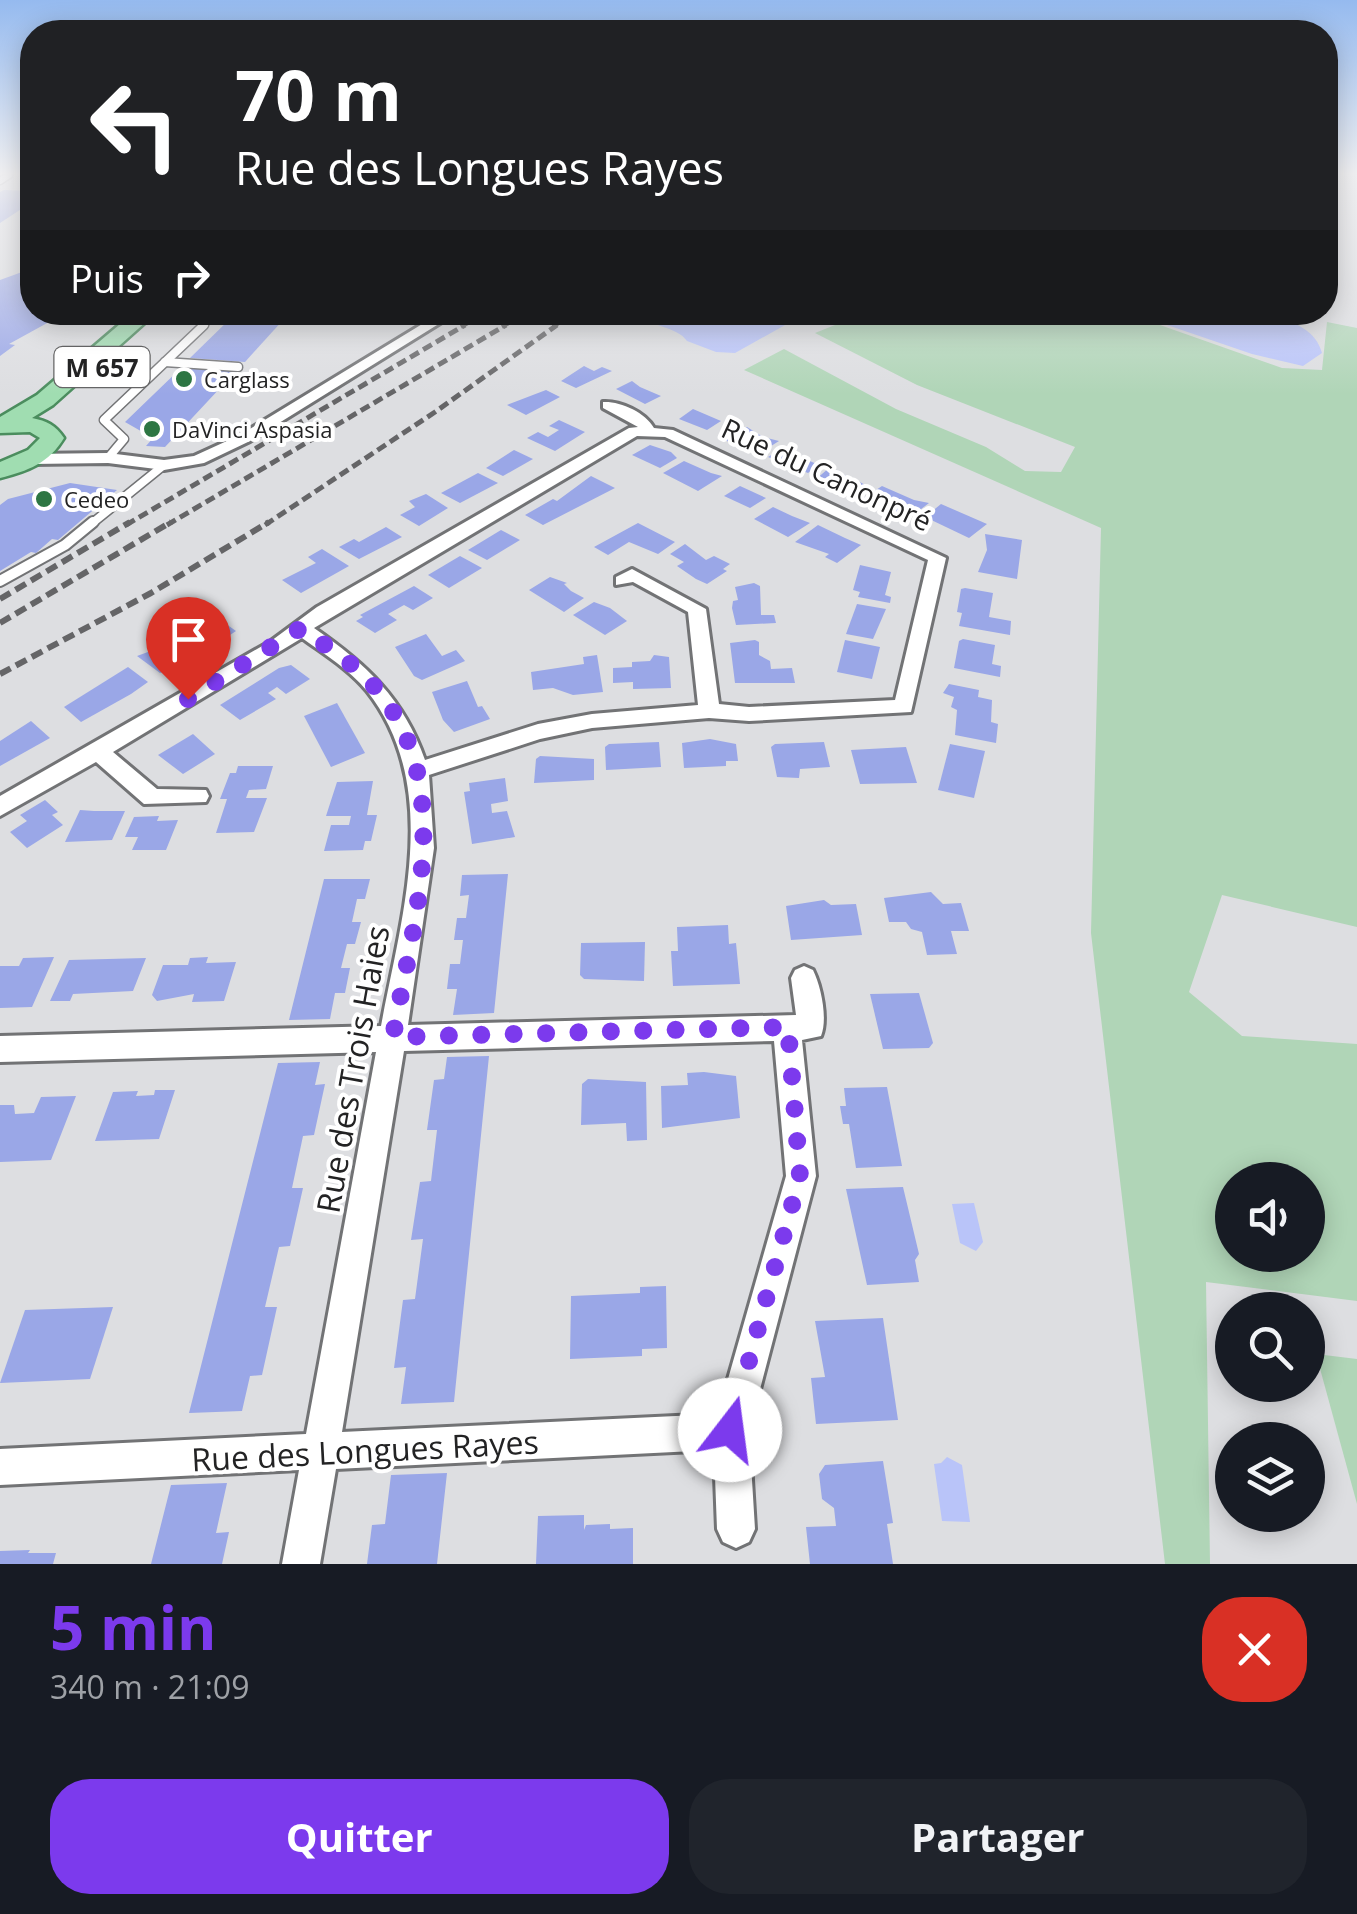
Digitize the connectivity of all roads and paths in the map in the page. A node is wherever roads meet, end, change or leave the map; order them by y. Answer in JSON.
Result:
{"nodes":[{"id":1,"x":133,"y":325,"type":"edge"},
{"id":2,"x":152,"y":325,"type":"edge"},
{"id":3,"x":203,"y":325,"type":"edge"},
{"id":4,"x":431,"y":325,"type":"edge"},
{"id":5,"x":165,"y":362,"type":"junction"},
{"id":6,"x":238,"y":366,"type":"dead end"},
{"id":7,"x":608,"y":405,"type":"dead end"},
{"id":8,"x":1,"y":426,"type":"edge"},
{"id":9,"x":646,"y":429,"type":"junction"},
{"id":10,"x":49,"y":434,"type":"junction"},
{"id":11,"x":108,"y":458,"type":"junction"},
{"id":12,"x":32,"y":459,"type":"junction"},
{"id":13,"x":164,"y":465,"type":"junction"},
{"id":14,"x":0,"y":470,"type":"edge"},
{"id":15,"x":622,"y":580,"type":"dead end"},
{"id":16,"x":0,"y":581,"type":"edge"},
{"id":17,"x":301,"y":628,"type":"junction"},
{"id":18,"x":709,"y":710,"type":"junction"},
{"id":19,"x":99,"y":752,"type":"junction"},
{"id":20,"x":420,"y":770,"type":"junction"},
{"id":21,"x":198,"y":796,"type":"dead end"},
{"id":22,"x":0,"y":807,"type":"edge"},
{"id":23,"x":804,"y":978,"type":"dead end"},
{"id":24,"x":788,"y":1027,"type":"junction"},
{"id":25,"x":393,"y":1037,"type":"junction"},
{"id":26,"x":0,"y":1050,"type":"edge"},
{"id":27,"x":730,"y":1430,"type":"junction"},
{"id":28,"x":321,"y":1452,"type":"junction"},
{"id":29,"x":0,"y":1467,"type":"edge"},
{"id":30,"x":736,"y":1528,"type":"dead end"},
{"id":31,"x":301,"y":1564,"type":"edge"}],
"edges":[{"from":1,"to":8,"type":"main road","number":"M 657"},
{"from":2,"to":10,"type":"main road","number":"M 657"},
{"from":3,"to":5,"type":"lane"},
{"from":4,"to":13,"type":"street"},
{"from":5,"to":6,"type":"lane"},
{"from":5,"to":11,"type":"lane"},
{"from":7,"to":9,"type":"street","name":"Rue du Canonpré"},
{"from":8,"to":10,"type":"main road"},
{"from":9,"to":17,"type":"street"},
{"from":9,"to":18,"type":"street","name":"Rue du Canonpré"},
{"from":10,"to":11,"type":"street"},
{"from":10,"to":12,"type":"main road"},
{"from":11,"to":12,"type":"street"},
{"from":11,"to":13,"type":"street"},
{"from":12,"to":14,"type":"main road"},
{"from":13,"to":16,"type":"lane"},
{"from":15,"to":18,"type":"street"},
{"from":17,"to":19,"type":"street"},
{"from":17,"to":20,"type":"street","name":"Rue des Trois Haies"},
{"from":18,"to":20,"type":"street","name":"Rue du Canonpré"},
{"from":19,"to":21,"type":"street"},
{"from":19,"to":22,"type":"street"},
{"from":20,"to":25,"type":"street","name":"Rue des Trois Haies"},
{"from":23,"to":24,"type":"street"},
{"from":24,"to":25,"type":"street"},
{"from":24,"to":27,"type":"street"},
{"from":25,"to":26,"type":"street"},
{"from":25,"to":28,"type":"street","name":"Rue des Trois Haies"},
{"from":27,"to":28,"type":"street","name":"Rue des Longues Rayes"},
{"from":27,"to":30,"type":"street"},
{"from":28,"to":29,"type":"street","name":"Rue des Longues Rayes"},
{"from":28,"to":31,"type":"street","name":"Rue des Trois Haies"}]}
